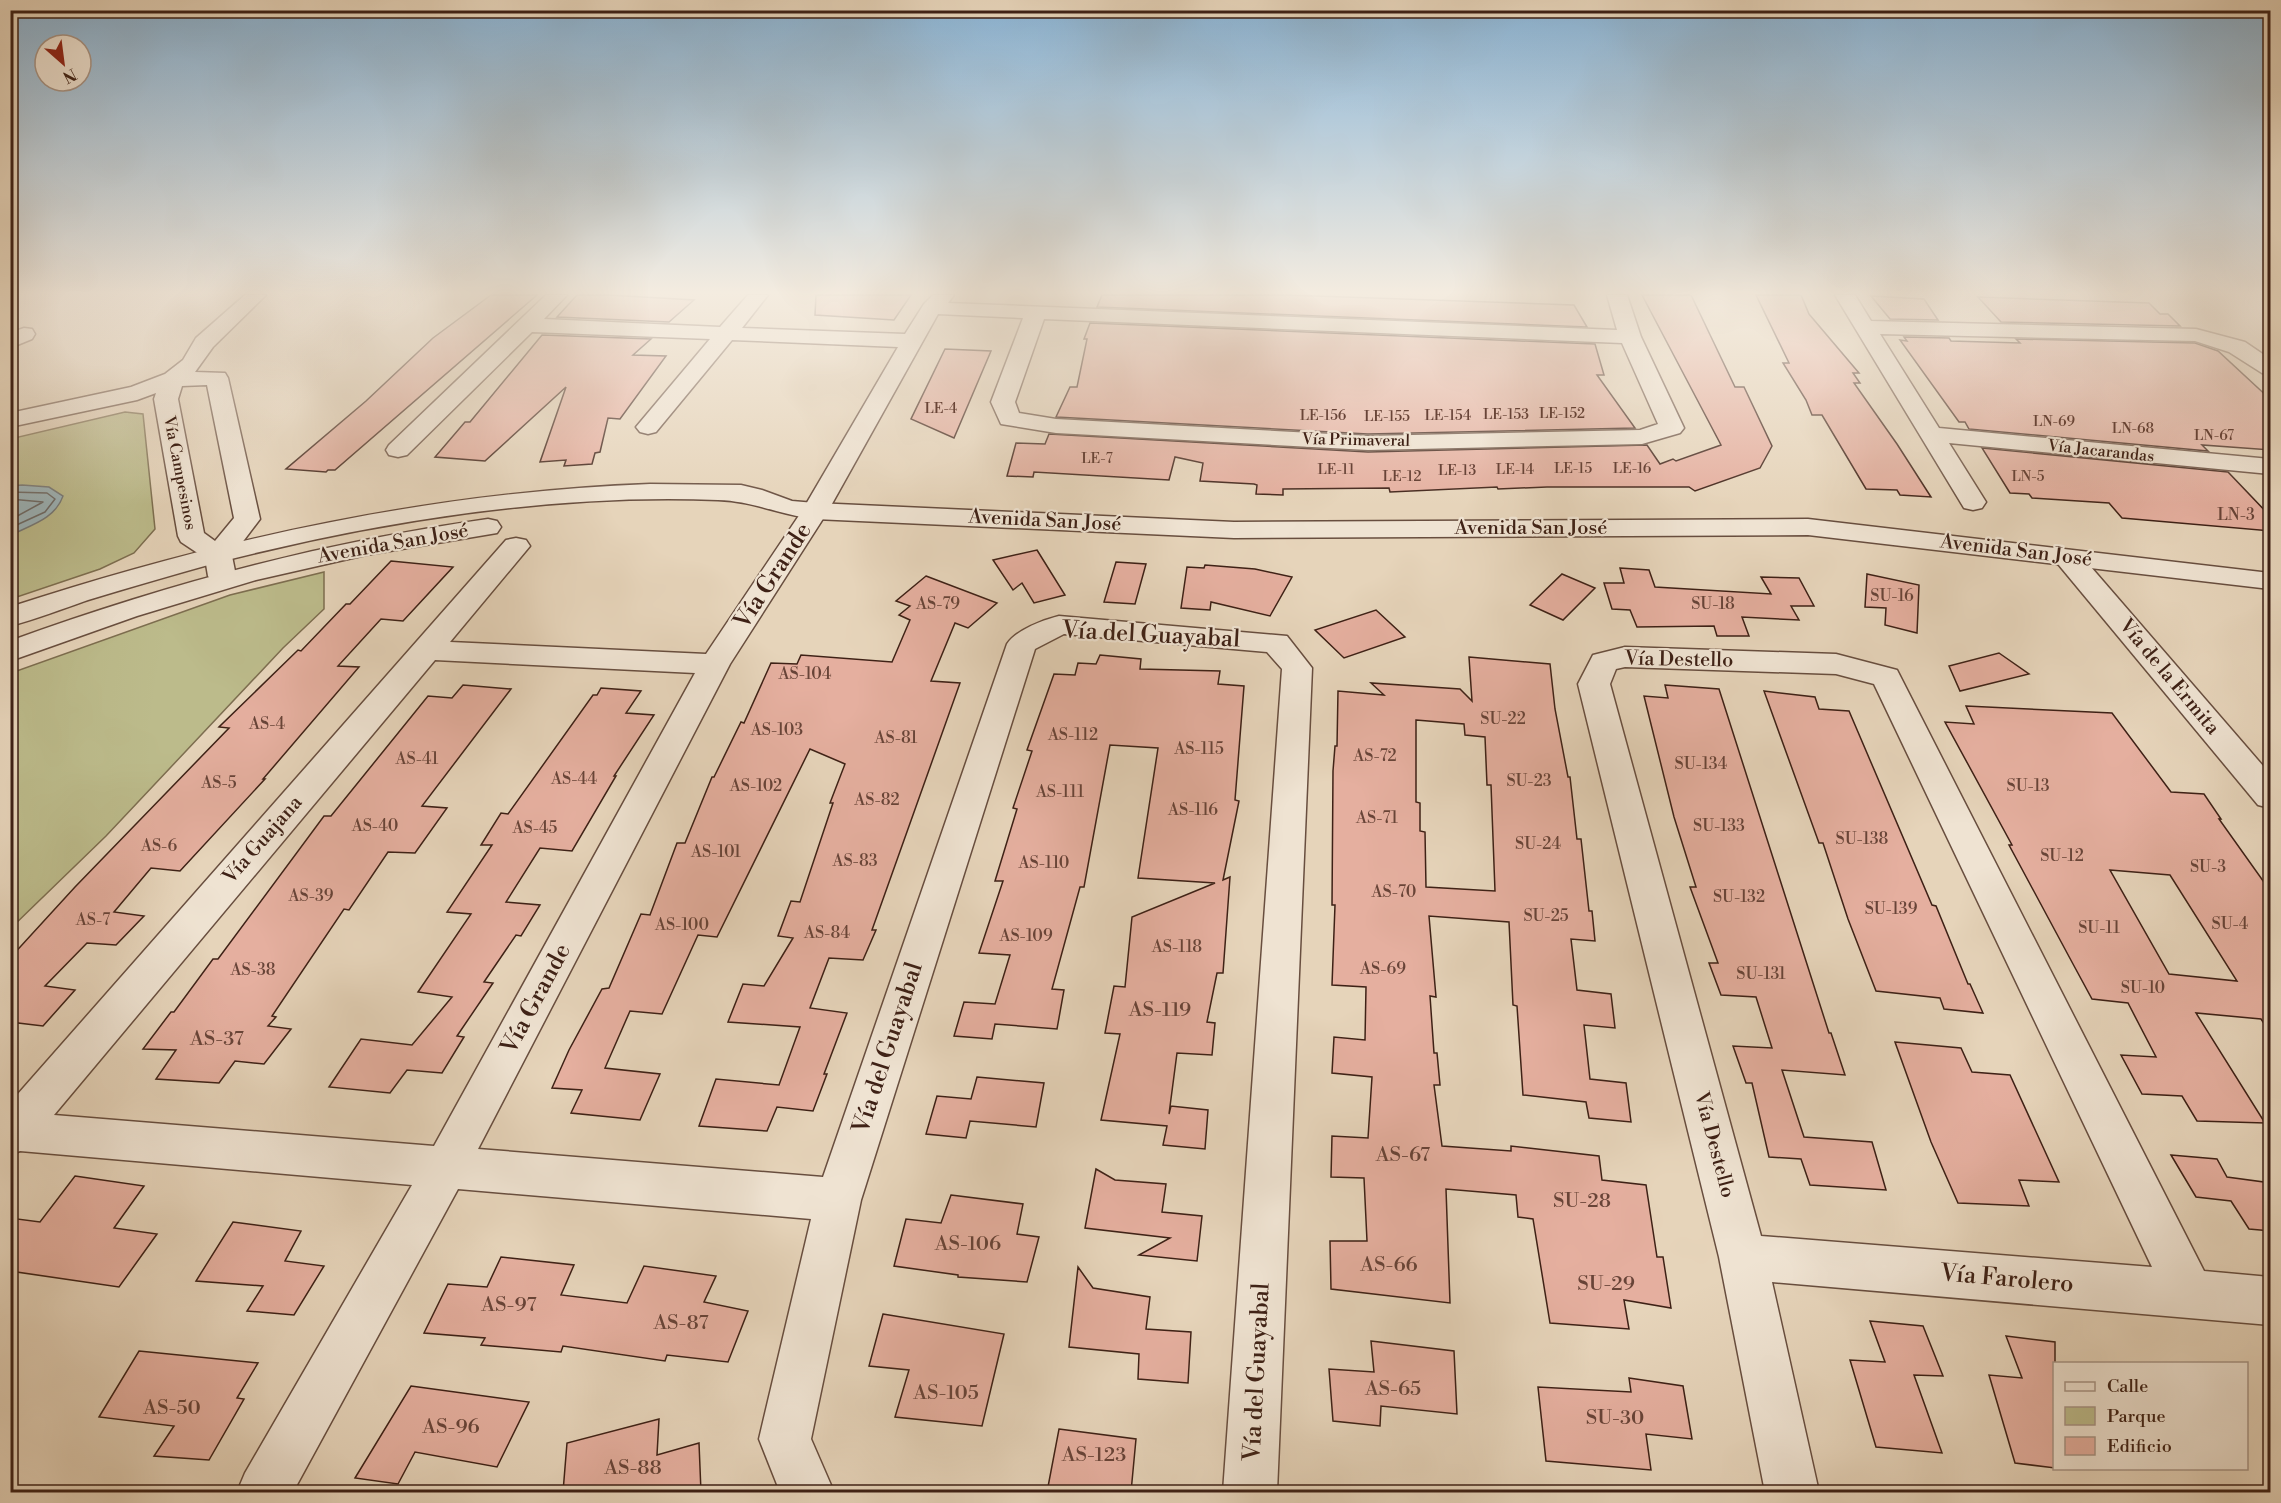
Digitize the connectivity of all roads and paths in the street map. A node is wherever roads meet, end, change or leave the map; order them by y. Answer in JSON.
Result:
{"nodes":[{"id":1,"x":190,"y":365,"type":"edge"},
{"id":2,"x":485,"y":365,"type":"edge"},
{"id":3,"x":699,"y":365,"type":"edge"},
{"id":4,"x":896,"y":365,"type":"edge"},
{"id":5,"x":1016,"y":365,"type":"edge"},
{"id":6,"x":1643,"y":365,"type":"edge"},
{"id":7,"x":1888,"y":365,"type":"edge"},
{"id":8,"x":173,"y":379,"type":"junction"},
{"id":9,"x":10,"y":420,"type":"edge"},
{"id":10,"x":648,"y":427,"type":"dead end"},
{"id":11,"x":1931,"y":434,"type":"junction"},
{"id":12,"x":398,"y":450,"type":"dead end"},
{"id":13,"x":2271,"y":467,"type":"edge"},
{"id":14,"x":1973,"y":502,"type":"dead end"},
{"id":15,"x":802,"y":510,"type":"junction"},
{"id":16,"x":516,"y":546,"type":"dead end"},
{"id":17,"x":2068,"y":558,"type":"junction"},
{"id":18,"x":220,"y":568,"type":"junction"},
{"id":19,"x":2271,"y":581,"type":"edge"},
{"id":20,"x":10,"y":617,"type":"edge"},
{"id":21,"x":427,"y":650,"type":"junction"},
{"id":22,"x":10,"y":652,"type":"edge"},
{"id":23,"x":715,"y":664,"type":"junction"},
{"id":24,"x":2271,"y":796,"type":"edge"},
{"id":25,"x":12,"y":1133,"type":"edge"},
{"id":26,"x":446,"y":1167,"type":"junction"},
{"id":27,"x":838,"y":1200,"type":"junction"},
{"id":28,"x":1743,"y":1257,"type":"junction"},
{"id":29,"x":2190,"y":1295,"type":"junction"},
{"id":30,"x":2271,"y":1301,"type":"edge"},
{"id":31,"x":264,"y":1492,"type":"edge"},
{"id":32,"x":807,"y":1492,"type":"edge"},
{"id":33,"x":1250,"y":1492,"type":"edge"},
{"id":34,"x":1792,"y":1492,"type":"edge"}],
"edges":[{"from":1,"to":8,"type":"street"},
{"from":2,"to":12,"type":"street"},
{"from":3,"to":10,"type":"street"},
{"from":4,"to":15,"type":"street","name":"Vía Grande"},
{"from":5,"to":6,"type":"street","name":"Vía Primaveral"},
{"from":7,"to":11,"type":"street"},
{"from":8,"to":9,"type":"street"},
{"from":8,"to":18,"type":"street","name":"Vía Campesinos"},
{"from":8,"to":18,"type":"street"},
{"from":11,"to":13,"type":"street","name":"Vía Jacarandas"},
{"from":11,"to":14,"type":"street"},
{"from":15,"to":17,"type":"street","name":"Avenida San José"},
{"from":15,"to":18,"type":"street","name":"Avenida San José"},
{"from":15,"to":23,"type":"street","name":"Vía Grande"},
{"from":16,"to":21,"type":"street","name":"Vía Guajana"},
{"from":17,"to":19,"type":"street","name":"Avenida San José"},
{"from":17,"to":24,"type":"street","name":"Vía de la Ermita"},
{"from":18,"to":20,"type":"street","name":"Avenida San José"},
{"from":18,"to":22,"type":"street","name":"Avenida San José"},
{"from":21,"to":23,"type":"street"},
{"from":21,"to":25,"type":"street","name":"Vía Guajana"},
{"from":23,"to":26,"type":"street","name":"Vía Grande"},
{"from":25,"to":26,"type":"street"},
{"from":26,"to":27,"type":"street"},
{"from":26,"to":31,"type":"street","name":"Vía Grande"},
{"from":27,"to":32,"type":"street","name":"Vía del Guayabal"},
{"from":27,"to":33,"type":"street","name":"Vía del Guayabal"},
{"from":28,"to":29,"type":"street","name":"Vía Farolero"},
{"from":28,"to":29,"type":"street","name":"Vía Destello"},
{"from":28,"to":34,"type":"street","name":"Vía Destello"},
{"from":29,"to":30,"type":"street","name":"Vía Farolero"}]}
